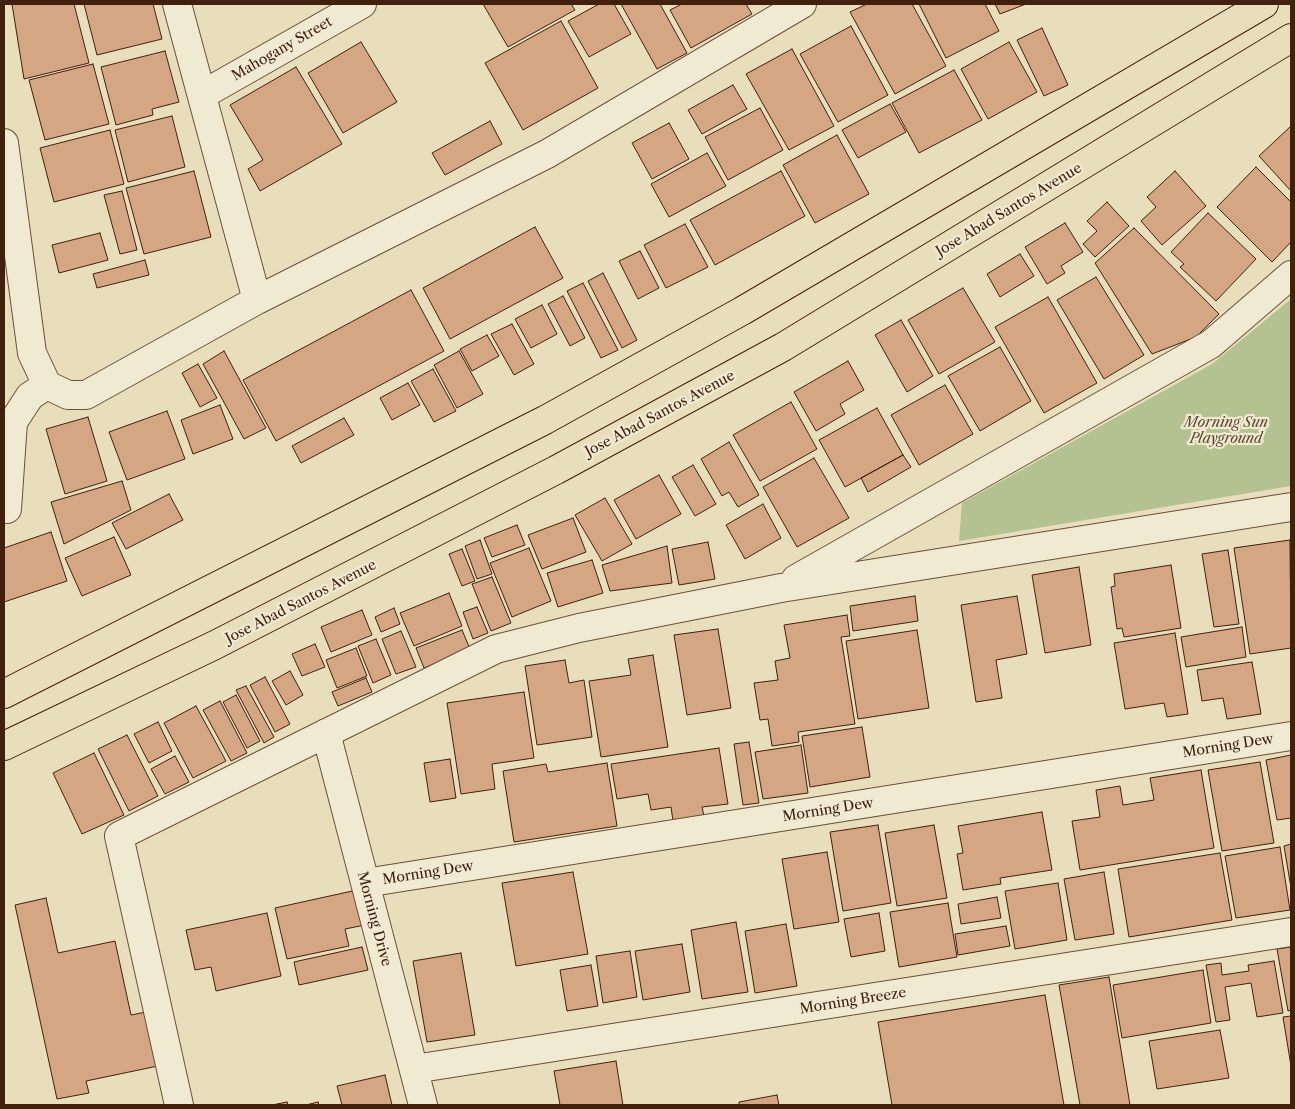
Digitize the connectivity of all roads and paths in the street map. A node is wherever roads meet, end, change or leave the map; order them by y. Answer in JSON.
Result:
{"nodes":[{"id":1,"x":177,"y":4,"type":"edge"},
{"id":2,"x":362,"y":4,"type":"edge"},
{"id":3,"x":802,"y":4,"type":"edge"},
{"id":4,"x":1264,"y":4,"type":"edge"},
{"id":5,"x":1291,"y":38,"type":"edge"},
{"id":6,"x":202,"y":95,"type":"junction"},
{"id":7,"x":4,"y":143,"type":"edge"},
{"id":8,"x":1291,"y":275,"type":"edge"},
{"id":9,"x":257,"y":300,"type":"junction"},
{"id":10,"x":47,"y":384,"type":"junction"},
{"id":11,"x":1291,"y":507,"type":"edge"},
{"id":12,"x":7,"y":509,"type":"dead end"},
{"id":13,"x":781,"y":588,"type":"junction"},
{"id":14,"x":13,"y":690,"type":"edge"},
{"id":15,"x":326,"y":733,"type":"junction"},
{"id":16,"x":1291,"y":736,"type":"edge"},
{"id":17,"x":16,"y":740,"type":"edge"},
{"id":18,"x":365,"y":884,"type":"junction"},
{"id":19,"x":1291,"y":932,"type":"edge"},
{"id":20,"x":414,"y":1069,"type":"junction"},
{"id":21,"x":179,"y":1105,"type":"edge"},
{"id":22,"x":423,"y":1105,"type":"edge"}],
"edges":[{"from":1,"to":6,"type":"street"},
{"from":2,"to":6,"type":"street","name":"Mahogany Street"},
{"from":3,"to":9,"type":"street"},
{"from":4,"to":14,"type":"highway"},
{"from":5,"to":17,"type":"highway","name":"Jose Abad Santos Avenue"},
{"from":6,"to":9,"type":"street"},
{"from":7,"to":10,"type":"street"},
{"from":8,"to":13,"type":"street"},
{"from":9,"to":10,"type":"street"},
{"from":10,"to":12,"type":"street"},
{"from":11,"to":13,"type":"street"},
{"from":13,"to":15,"type":"street"},
{"from":15,"to":18,"type":"street","name":"Morning Drive"},
{"from":15,"to":21,"type":"street"},
{"from":16,"to":18,"type":"street","name":"Morning Dew"},
{"from":18,"to":20,"type":"street","name":"Morning Drive"},
{"from":19,"to":20,"type":"street","name":"Morning Breeze"},
{"from":20,"to":22,"type":"street","name":"Morning Drive"}]}
